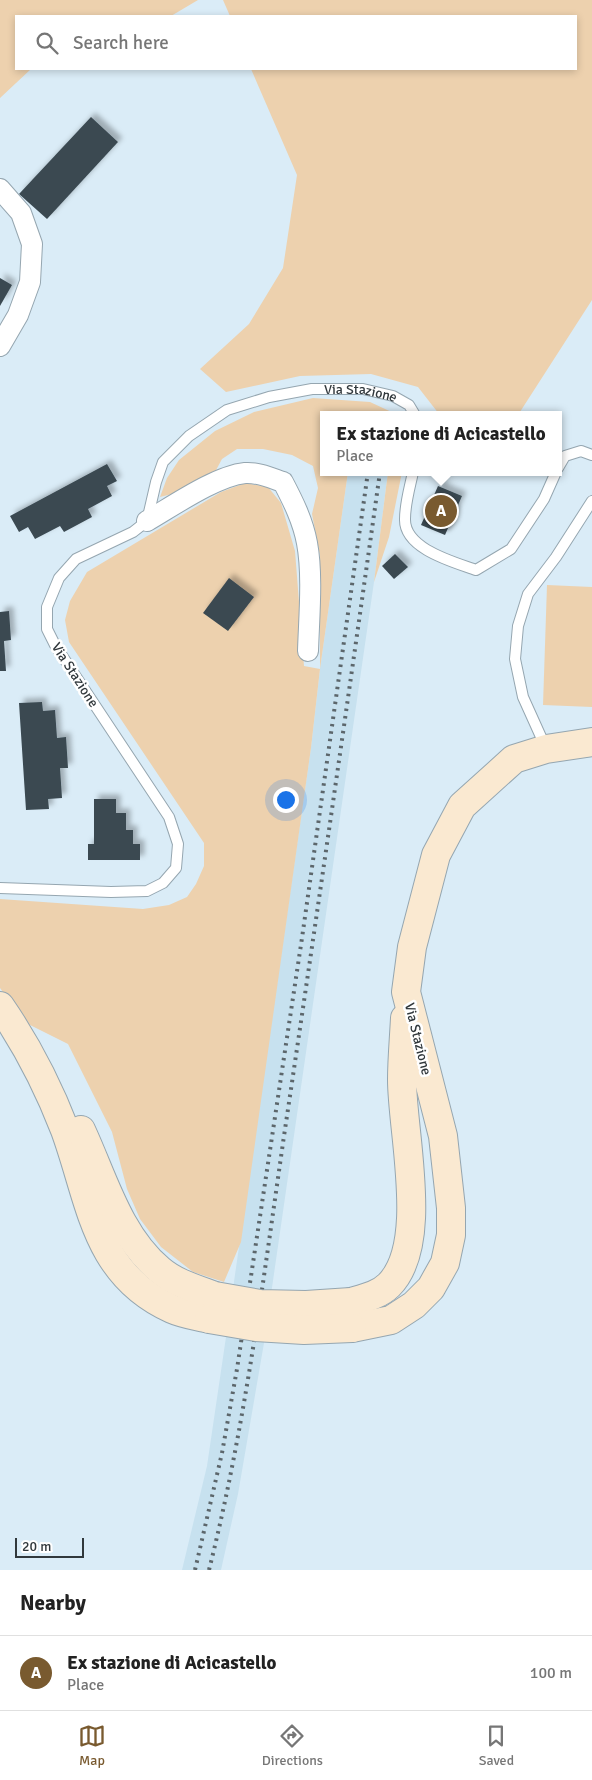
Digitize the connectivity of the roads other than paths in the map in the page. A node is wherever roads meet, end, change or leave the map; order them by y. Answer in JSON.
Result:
{"nodes":[{"id":1,"x":0,"y":189,"type":"edge"},
{"id":2,"x":0,"y":346,"type":"edge"},
{"id":3,"x":413,"y":411,"type":"edge"},
{"id":4,"x":592,"y":454,"type":"edge"},
{"id":5,"x":562,"y":461,"type":"edge"},
{"id":6,"x":412,"y":476,"type":"edge"},
{"id":7,"x":554,"y":476,"type":"edge"},
{"id":8,"x":592,"y":501,"type":"edge"},
{"id":9,"x":147,"y":521,"type":"junction"},
{"id":10,"x":308,"y":651,"type":"dead end"},
{"id":11,"x":592,"y":742,"type":"edge"},
{"id":12,"x":546,"y":749,"type":"junction"},
{"id":13,"x":0,"y":888,"type":"edge"},
{"id":14,"x":406,"y":992,"type":"junction"},
{"id":15,"x":0,"y":1006,"type":"edge"},
{"id":16,"x":352,"y":1315,"type":"junction"}],
"edges":[{"from":1,"to":2,"type":"street"},
{"from":3,"to":9,"type":"lane","name":"Via Stazione"},
{"from":4,"to":5,"type":"lane"},
{"from":6,"to":7,"type":"lane"},
{"from":8,"to":12,"type":"lane"},
{"from":9,"to":10,"type":"street"},
{"from":9,"to":13,"type":"lane","name":"Via Stazione"},
{"from":11,"to":12,"type":"main road","name":"Via Stazione"},
{"from":12,"to":14,"type":"main road","name":"Via Stazione"},
{"from":14,"to":16,"type":"main road"},
{"from":14,"to":16,"type":"main road","name":"Via Stazione"},
{"from":15,"to":16,"type":"main road","bridge":true}]}
